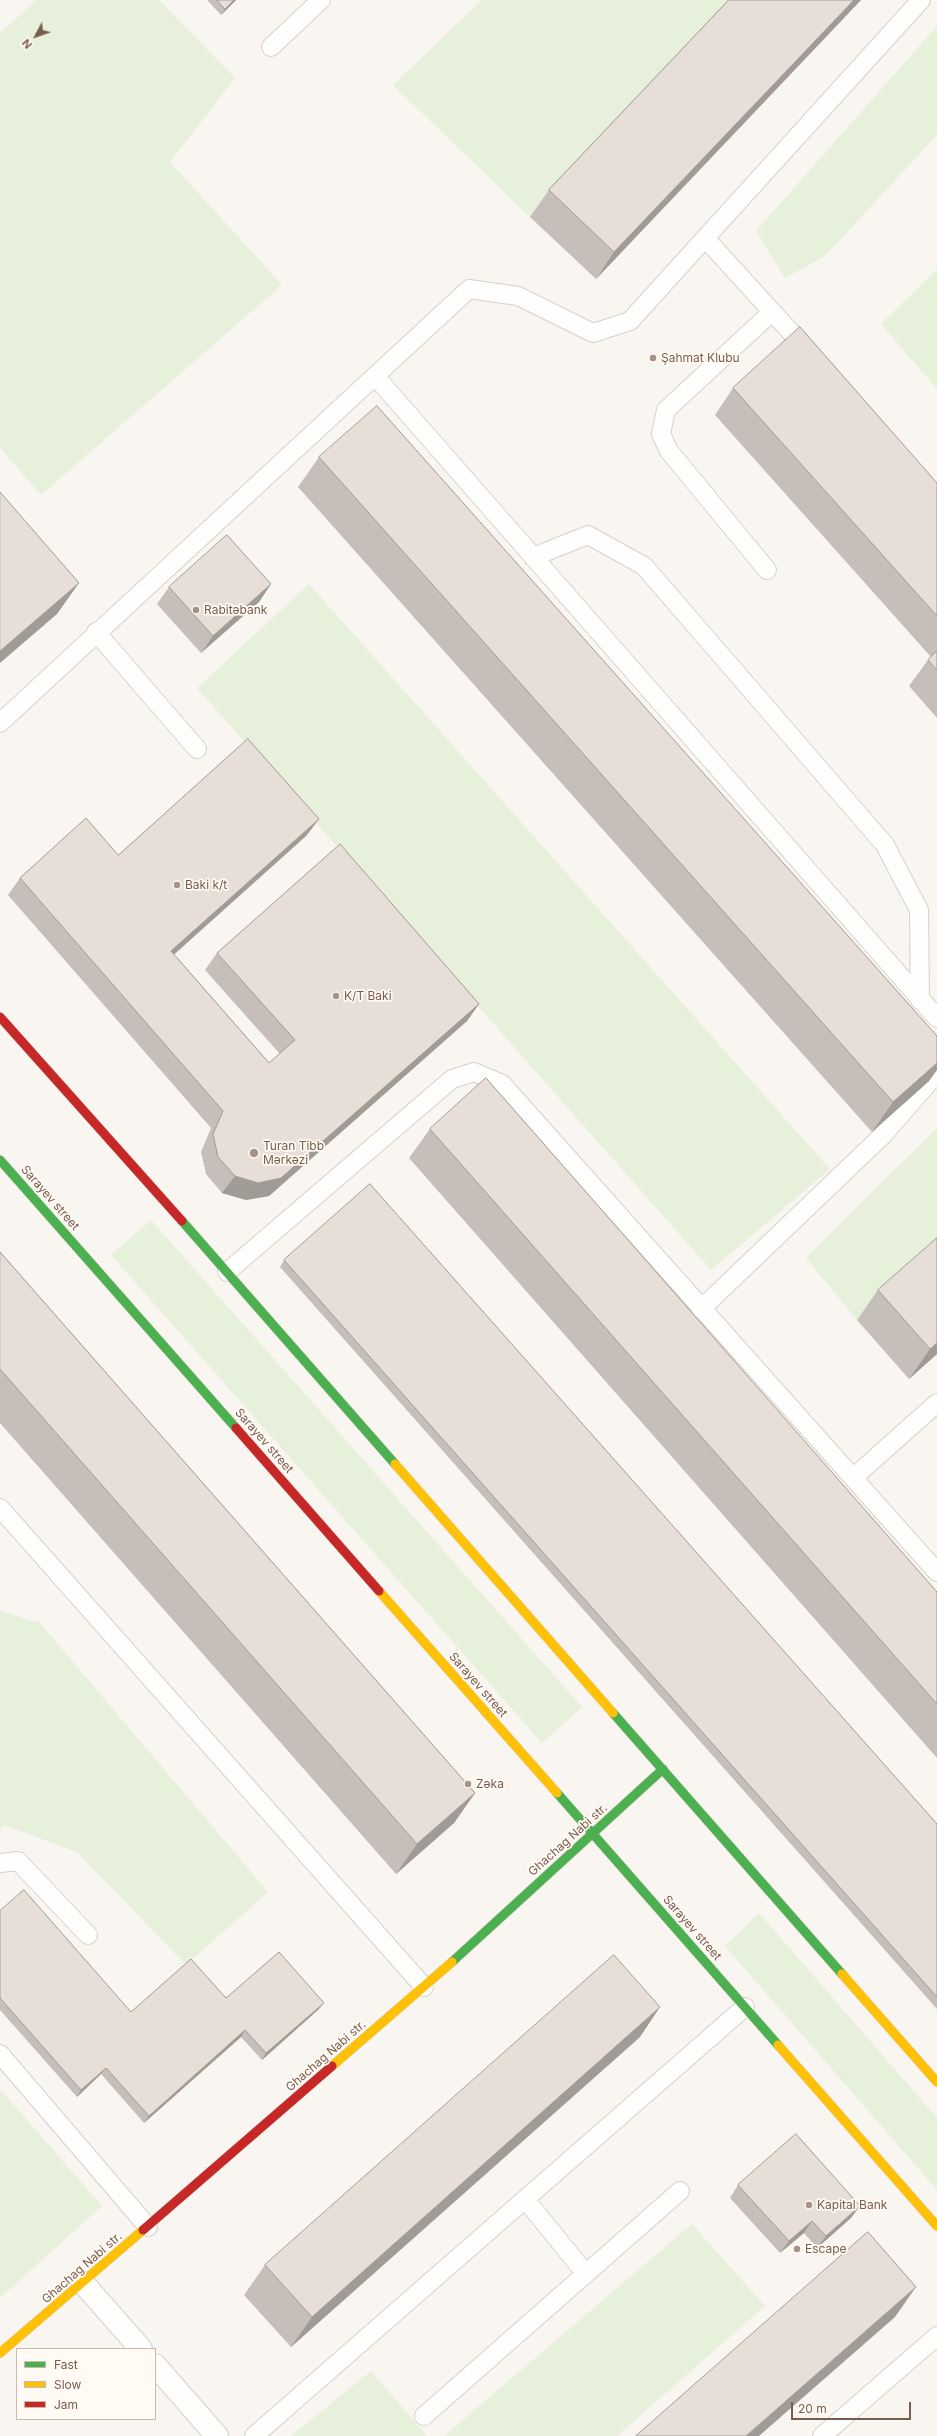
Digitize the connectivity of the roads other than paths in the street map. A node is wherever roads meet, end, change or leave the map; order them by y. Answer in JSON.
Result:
{"nodes":[{"id":1,"x":320,"y":0,"type":"edge"},
{"id":2,"x":921,"y":0,"type":"edge"},
{"id":3,"x":271,"y":47,"type":"dead end"},
{"id":4,"x":705,"y":238,"type":"junction"},
{"id":5,"x":772,"y":312,"type":"junction"},
{"id":6,"x":820,"y":365,"type":"edge"},
{"id":7,"x":375,"y":376,"type":"junction"},
{"id":8,"x":533,"y":557,"type":"junction"},
{"id":9,"x":767,"y":570,"type":"dead end"},
{"id":10,"x":96,"y":632,"type":"junction"},
{"id":11,"x":0,"y":723,"type":"edge"},
{"id":12,"x":197,"y":749,"type":"dead end"},
{"id":13,"x":920,"y":1000,"type":"junction"},
{"id":14,"x":937,"y":1018,"type":"edge"},
{"id":15,"x":3,"y":1027,"type":"edge"},
{"id":16,"x":937,"y":1073,"type":"edge"},
{"id":17,"x":0,"y":1160,"type":"edge"},
{"id":18,"x":227,"y":1272,"type":"junction"},
{"id":19,"x":702,"y":1309,"type":"junction"},
{"id":20,"x":937,"y":1403,"type":"edge"},
{"id":21,"x":853,"y":1478,"type":"junction"},
{"id":22,"x":0,"y":1508,"type":"edge"},
{"id":23,"x":937,"y":1572,"type":"edge"},
{"id":24,"x":663,"y":1769,"type":"junction"},
{"id":25,"x":594,"y":1834,"type":"junction"},
{"id":26,"x":0,"y":1864,"type":"edge"},
{"id":27,"x":88,"y":1935,"type":"dead end"},
{"id":28,"x":424,"y":1987,"type":"junction"},
{"id":29,"x":745,"y":2007,"type":"junction"},
{"id":30,"x":0,"y":2054,"type":"edge"},
{"id":31,"x":937,"y":2082,"type":"edge"},
{"id":32,"x":680,"y":2192,"type":"dead end"},
{"id":33,"x":525,"y":2199,"type":"junction"},
{"id":34,"x":148,"y":2226,"type":"junction"},
{"id":35,"x":937,"y":2226,"type":"edge"},
{"id":36,"x":586,"y":2274,"type":"junction"},
{"id":37,"x":83,"y":2283,"type":"junction"},
{"id":38,"x":937,"y":2336,"type":"edge"},
{"id":39,"x":140,"y":2348,"type":"edge"},
{"id":40,"x":0,"y":2354,"type":"edge"},
{"id":41,"x":156,"y":2366,"type":"edge"},
{"id":42,"x":424,"y":2416,"type":"dead end"},
{"id":43,"x":217,"y":2436,"type":"edge"},
{"id":44,"x":254,"y":2436,"type":"edge"},
{"id":45,"x":823,"y":2436,"type":"edge"}],
"edges":[{"from":1,"to":3,"type":"lane"},
{"from":2,"to":4,"type":"lane"},
{"from":4,"to":5,"type":"lane"},
{"from":4,"to":7,"type":"lane"},
{"from":5,"to":6,"type":"lane"},
{"from":5,"to":9,"type":"lane"},
{"from":7,"to":8,"type":"lane"},
{"from":7,"to":10,"type":"lane"},
{"from":8,"to":13,"type":"lane"},
{"from":8,"to":13,"type":"lane"},
{"from":10,"to":11,"type":"lane"},
{"from":10,"to":12,"type":"lane"},
{"from":13,"to":14,"type":"lane"},
{"from":15,"to":18,"type":"street"},
{"from":16,"to":19,"type":"lane"},
{"from":17,"to":25,"type":"street","name":"Sarayev street"},
{"from":18,"to":19,"type":"lane"},
{"from":18,"to":24,"type":"street"},
{"from":19,"to":21,"type":"lane"},
{"from":20,"to":21,"type":"lane"},
{"from":21,"to":23,"type":"lane"},
{"from":22,"to":28,"type":"lane"},
{"from":24,"to":25,"type":"street","name":"Ghachag Nabi str."},
{"from":24,"to":31,"type":"street"},
{"from":25,"to":28,"type":"street","name":"Ghachag Nabi str."},
{"from":25,"to":29,"type":"street","name":"Sarayev street"},
{"from":26,"to":27,"type":"lane"},
{"from":28,"to":34,"type":"street","name":"Ghachag Nabi str."},
{"from":29,"to":33,"type":"lane"},
{"from":29,"to":35,"type":"street","name":"Sarayev street"},
{"from":30,"to":34,"type":"lane"},
{"from":32,"to":36,"type":"lane"},
{"from":33,"to":36,"type":"lane"},
{"from":33,"to":44,"type":"lane"},
{"from":34,"to":37,"type":"street","name":"Ghachag Nabi str."},
{"from":36,"to":42,"type":"lane"},
{"from":37,"to":39,"type":"street"},
{"from":37,"to":40,"type":"street","name":"Ghachag Nabi str."},
{"from":38,"to":45,"type":"lane"},
{"from":41,"to":43,"type":"street"}]}
